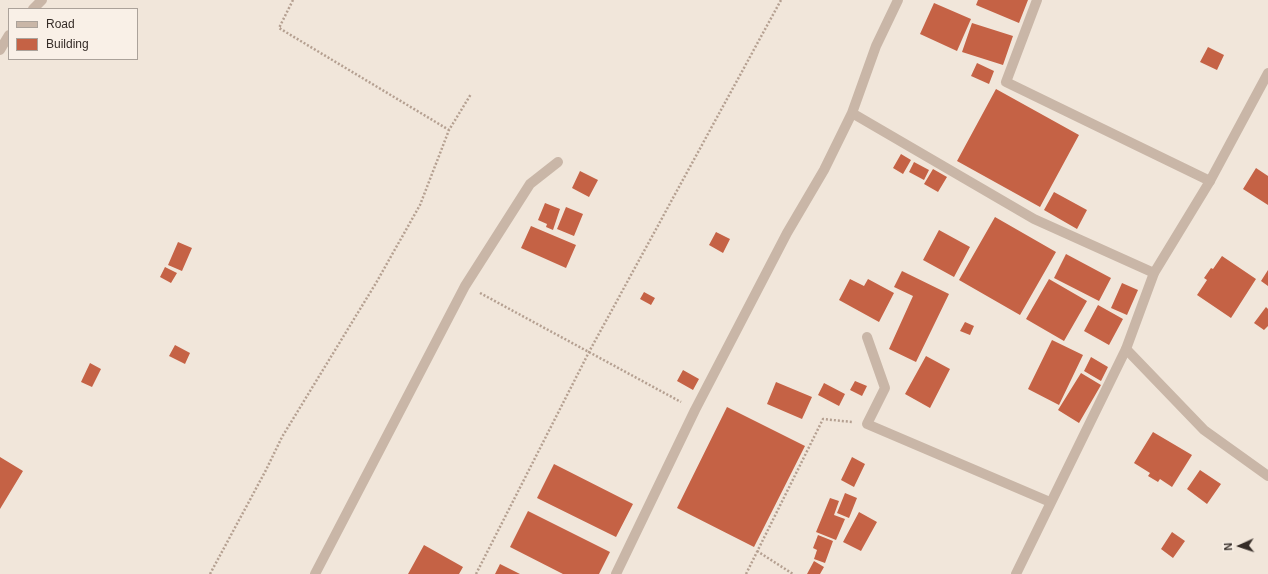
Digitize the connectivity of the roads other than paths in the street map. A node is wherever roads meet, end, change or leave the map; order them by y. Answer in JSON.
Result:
{"nodes":[{"id":1,"x":42,"y":0,"type":"edge"},
{"id":2,"x":898,"y":0,"type":"edge"},
{"id":3,"x":1037,"y":0,"type":"edge"},
{"id":4,"x":34,"y":8,"type":"edge"},
{"id":5,"x":8,"y":37,"type":"edge"},
{"id":6,"x":0,"y":50,"type":"edge"},
{"id":7,"x":1268,"y":73,"type":"edge"},
{"id":8,"x":852,"y":113,"type":"junction"},
{"id":9,"x":558,"y":162,"type":"dead end"},
{"id":10,"x":1210,"y":181,"type":"junction"},
{"id":11,"x":1154,"y":273,"type":"junction"},
{"id":12,"x":867,"y":337,"type":"dead end"},
{"id":13,"x":1126,"y":349,"type":"junction"},
{"id":14,"x":1268,"y":476,"type":"edge"},
{"id":15,"x":1050,"y":502,"type":"junction"},
{"id":16,"x":315,"y":574,"type":"edge"},
{"id":17,"x":616,"y":574,"type":"edge"},
{"id":18,"x":1016,"y":574,"type":"edge"}],
"edges":[{"from":1,"to":4,"type":"street"},
{"from":2,"to":8,"type":"street"},
{"from":3,"to":10,"type":"street"},
{"from":5,"to":6,"type":"street"},
{"from":7,"to":10,"type":"street"},
{"from":8,"to":11,"type":"street"},
{"from":8,"to":17,"type":"street"},
{"from":9,"to":16,"type":"street"},
{"from":10,"to":11,"type":"street"},
{"from":11,"to":13,"type":"street"},
{"from":12,"to":15,"type":"street"},
{"from":13,"to":14,"type":"street"},
{"from":13,"to":15,"type":"street"},
{"from":15,"to":18,"type":"street"}]}
